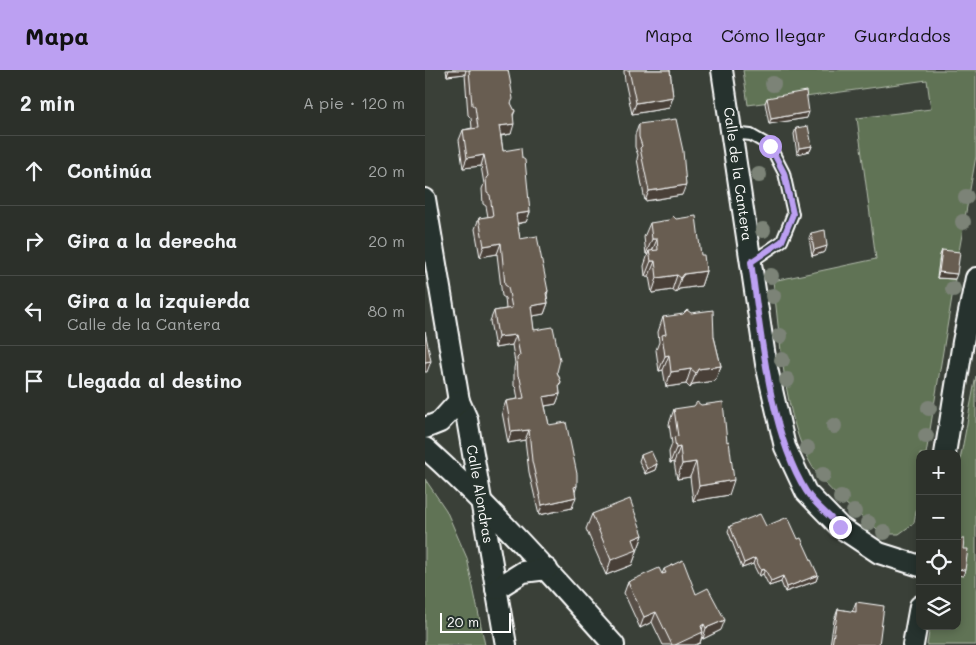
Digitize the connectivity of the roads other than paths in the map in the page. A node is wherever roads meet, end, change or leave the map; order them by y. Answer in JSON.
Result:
{"nodes":[{"id":1,"x":723,"y":70,"type":"edge"},
{"id":2,"x":732,"y":133,"type":"junction"},
{"id":3,"x":425,"y":199,"type":"edge"},
{"id":4,"x":751,"y":262,"type":"junction"},
{"id":5,"x":976,"y":278,"type":"edge"},
{"id":6,"x":459,"y":401,"type":"junction"},
{"id":7,"x":425,"y":428,"type":"edge"},
{"id":8,"x":425,"y":448,"type":"edge"},
{"id":9,"x":946,"y":450,"type":"edge"},
{"id":10,"x":481,"y":500,"type":"junction"},
{"id":11,"x":916,"y":565,"type":"edge"},
{"id":12,"x":547,"y":569,"type":"junction"},
{"id":13,"x":496,"y":589,"type":"junction"},
{"id":14,"x":916,"y":628,"type":"edge"},
{"id":15,"x":506,"y":645,"type":"edge"},
{"id":16,"x":614,"y":645,"type":"edge"},
{"id":17,"x":913,"y":645,"type":"edge"}],
"edges":[{"from":1,"to":2,"type":"street","name":"Calle de la Cantera"},
{"from":2,"to":4,"type":"street","name":"Calle de la Cantera"},
{"from":2,"to":4,"type":"lane"},
{"from":3,"to":6,"type":"street","name":"Calle Alondras"},
{"from":4,"to":11,"type":"street","name":"Calle de la Cantera"},
{"from":5,"to":9,"type":"street"},
{"from":6,"to":7,"type":"street"},
{"from":6,"to":10,"type":"street","name":"Calle Alondras"},
{"from":8,"to":10,"type":"street"},
{"from":10,"to":12,"type":"street"},
{"from":10,"to":13,"type":"street","name":"Calle Alondras"},
{"from":12,"to":13,"type":"street"},
{"from":12,"to":16,"type":"street"},
{"from":13,"to":15,"type":"street","name":"Calle Alondras"},
{"from":14,"to":17,"type":"street"}]}
